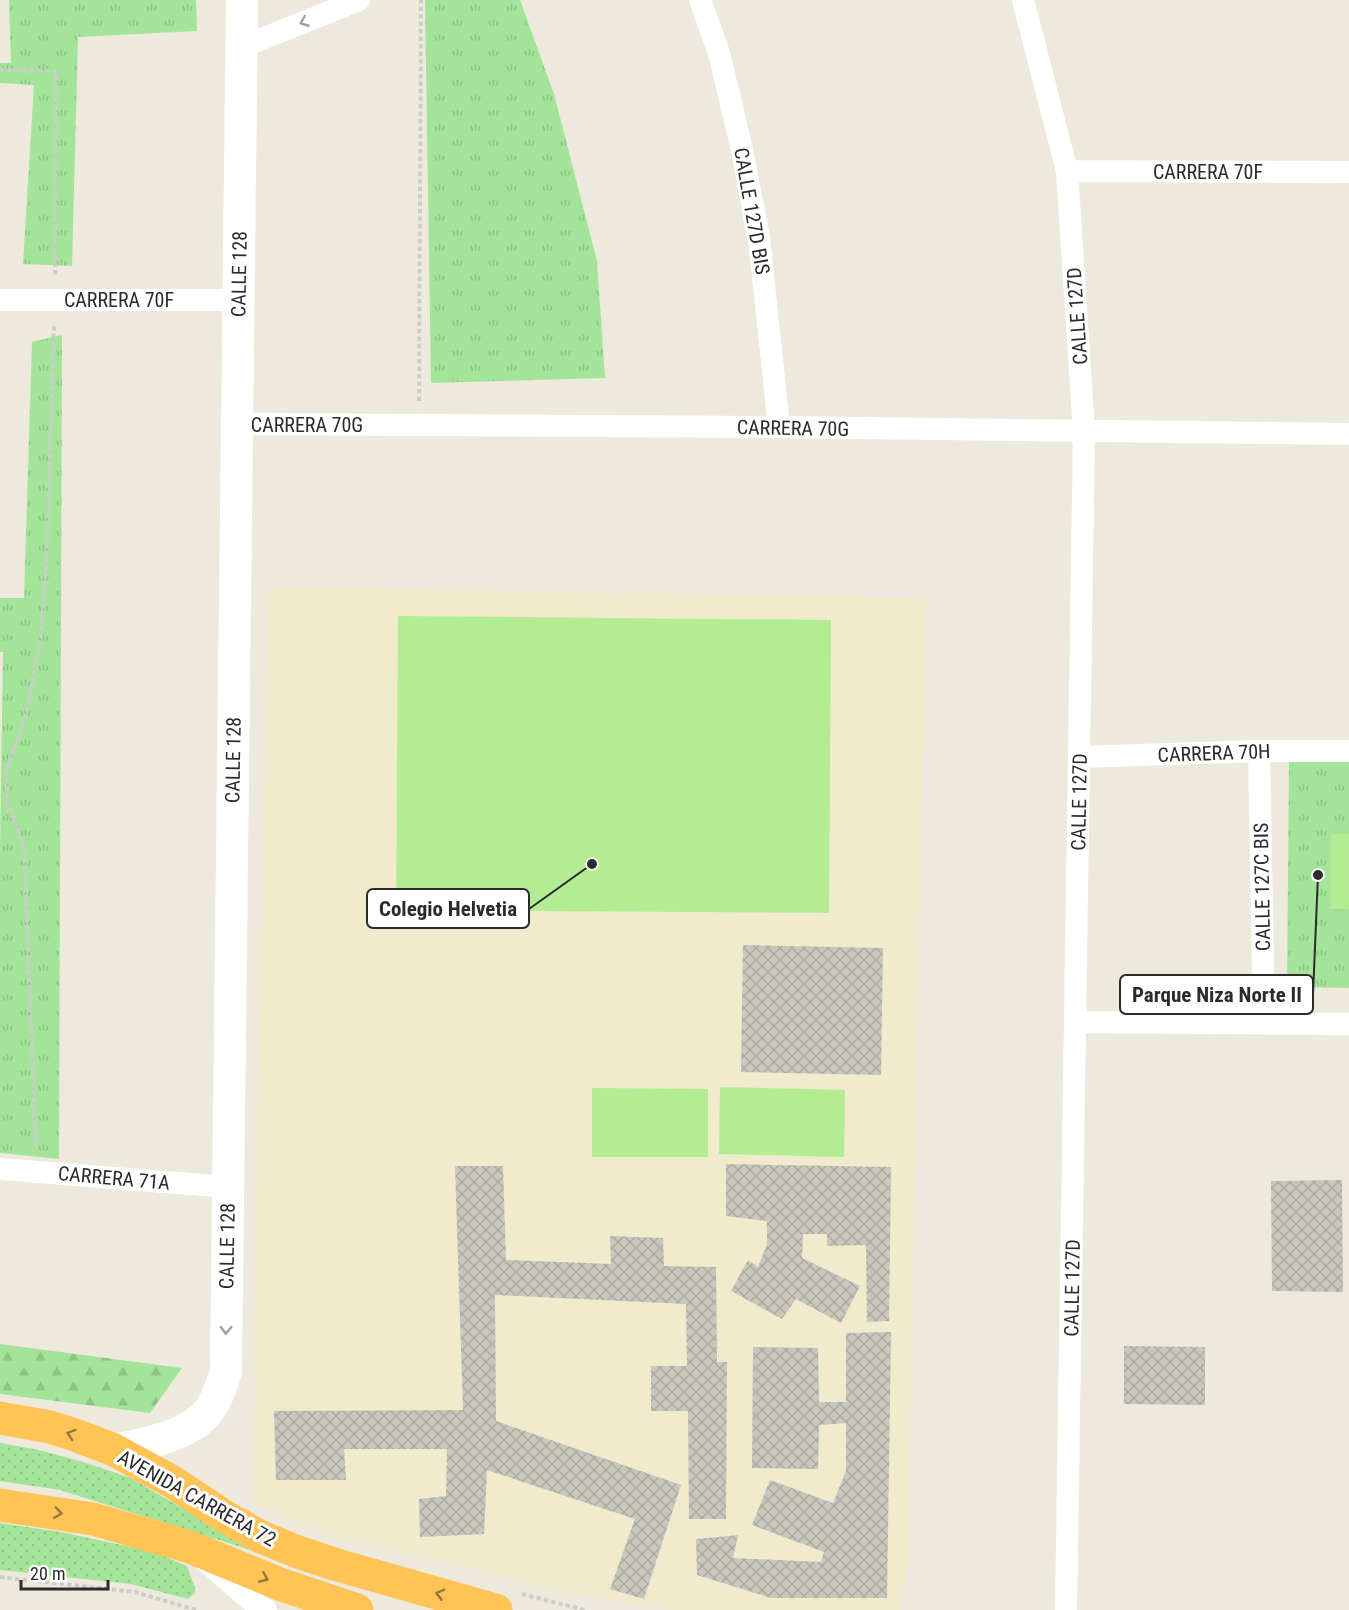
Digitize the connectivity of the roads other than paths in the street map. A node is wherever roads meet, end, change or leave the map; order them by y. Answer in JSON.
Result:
{"nodes":[{"id":1,"x":242,"y":0,"type":"edge"},
{"id":2,"x":358,"y":0,"type":"edge"},
{"id":3,"x":699,"y":0,"type":"edge"},
{"id":4,"x":1023,"y":0,"type":"edge"},
{"id":5,"x":242,"y":47,"type":"junction"},
{"id":6,"x":1067,"y":171,"type":"junction"},
{"id":7,"x":1349,"y":172,"type":"edge"},
{"id":8,"x":0,"y":300,"type":"edge"},
{"id":9,"x":239,"y":300,"type":"junction"},
{"id":10,"x":237,"y":424,"type":"junction"},
{"id":11,"x":779,"y":428,"type":"junction"},
{"id":12,"x":1084,"y":432,"type":"junction"},
{"id":13,"x":1349,"y":434,"type":"edge"},
{"id":14,"x":1259,"y":751,"type":"junction"},
{"id":15,"x":1349,"y":751,"type":"edge"},
{"id":16,"x":1080,"y":757,"type":"junction"},
{"id":17,"x":1076,"y":1022,"type":"junction"},
{"id":18,"x":1264,"y":1023,"type":"junction"},
{"id":19,"x":1349,"y":1024,"type":"edge"},
{"id":20,"x":0,"y":1169,"type":"edge"},
{"id":21,"x":228,"y":1187,"type":"junction"},
{"id":22,"x":0,"y":1418,"type":"edge"},
{"id":23,"x":114,"y":1450,"type":"junction"},
{"id":24,"x":0,"y":1505,"type":"edge"},
{"id":25,"x":190,"y":1547,"type":"junction"},
{"id":26,"x":265,"y":1610,"type":"edge"},
{"id":27,"x":357,"y":1610,"type":"edge"},
{"id":28,"x":496,"y":1610,"type":"edge"},
{"id":29,"x":1066,"y":1610,"type":"edge"}],
"edges":[{"from":1,"to":5,"type":"street","name":"CALLE 128"},
{"from":2,"to":5,"type":"street","one_way":true},
{"from":3,"to":11,"type":"street","name":"CALLE 127D BIS"},
{"from":4,"to":6,"type":"street","name":"CALLE 127D"},
{"from":5,"to":9,"type":"street","name":"CALLE 128"},
{"from":6,"to":7,"type":"street","name":"CARRERA 70F"},
{"from":6,"to":12,"type":"street","name":"CALLE 127D"},
{"from":8,"to":9,"type":"street","name":"CARRERA 70F"},
{"from":9,"to":10,"type":"street","name":"CALLE 128"},
{"from":10,"to":11,"type":"street","name":"CARRERA 70G"},
{"from":10,"to":21,"type":"street","name":"CALLE 128"},
{"from":11,"to":12,"type":"street","name":"CARRERA 70G"},
{"from":12,"to":13,"type":"street","name":"CARRERA 70G"},
{"from":12,"to":16,"type":"street","name":"CALLE 127D"},
{"from":14,"to":15,"type":"street","name":"CARRERA 70H"},
{"from":14,"to":16,"type":"street","name":"CARRERA 70H"},
{"from":14,"to":18,"type":"street","name":"CALLE 127C BIS"},
{"from":16,"to":17,"type":"street","name":"CALLE 127D"},
{"from":17,"to":18,"type":"street"},
{"from":17,"to":29,"type":"street","name":"CALLE 127D"},
{"from":18,"to":19,"type":"street"},
{"from":20,"to":21,"type":"street","name":"CARRERA 71A"},
{"from":21,"to":23,"type":"street","name":"CALLE 128","one_way":true},
{"from":23,"to":22,"type":"highway","name":"AVENIDA CARRERA 72","one_way":true},
{"from":28,"to":23,"type":"highway","name":"AVENIDA CARRERA 72","one_way":true},
{"from":24,"to":25,"type":"highway","name":"AVENIDA CARRERA 72","one_way":true},
{"from":25,"to":26,"type":"street","name":"AVENIDA CARRERA 72"},
{"from":25,"to":27,"type":"highway","name":"AVENIDA CARRERA 72","one_way":true}]}
